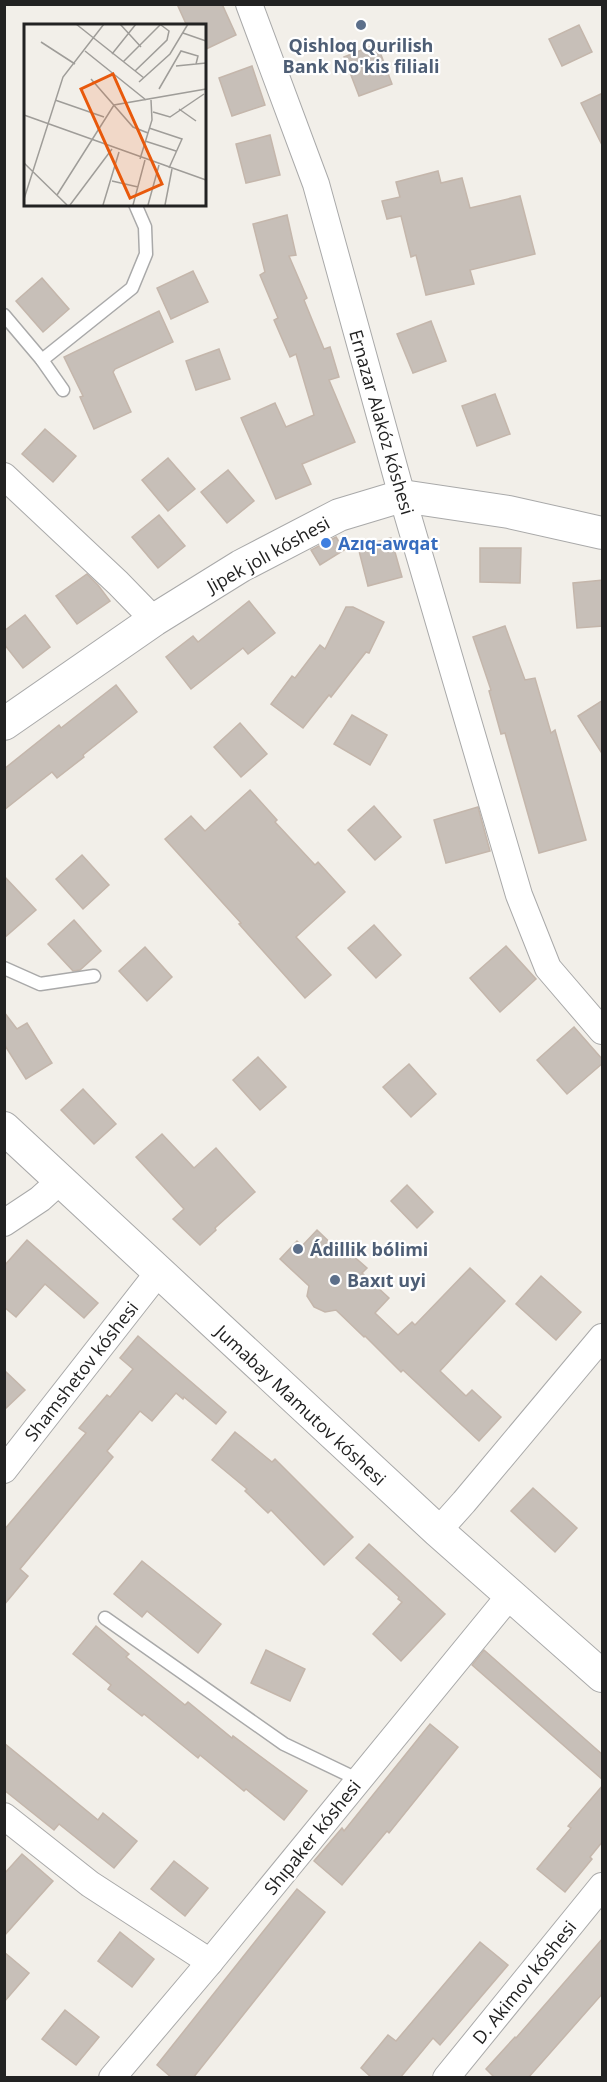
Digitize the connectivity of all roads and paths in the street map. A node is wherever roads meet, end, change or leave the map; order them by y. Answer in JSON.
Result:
{"nodes":[{"id":1,"x":249,"y":4,"type":"edge"},
{"id":2,"x":136,"y":206,"type":"edge"},
{"id":3,"x":4,"y":315,"type":"edge"},
{"id":4,"x":42,"y":360,"type":"junction"},
{"id":5,"x":63,"y":390,"type":"dead end"},
{"id":6,"x":4,"y":476,"type":"edge"},
{"id":7,"x":402,"y":496,"type":"junction"},
{"id":8,"x":603,"y":533,"type":"edge"},
{"id":9,"x":154,"y":620,"type":"junction"},
{"id":10,"x":4,"y":724,"type":"edge"},
{"id":11,"x":4,"y":968,"type":"edge"},
{"id":12,"x":94,"y":976,"type":"dead end"},
{"id":13,"x":603,"y":1030,"type":"edge"},
{"id":14,"x":4,"y":1128,"type":"edge"},
{"id":15,"x":61,"y":1180,"type":"junction"},
{"id":16,"x":4,"y":1223,"type":"edge"},
{"id":17,"x":158,"y":1273,"type":"junction"},
{"id":18,"x":603,"y":1336,"type":"edge"},
{"id":19,"x":4,"y":1470,"type":"edge"},
{"id":20,"x":438,"y":1531,"type":"junction"},
{"id":21,"x":511,"y":1594,"type":"junction"},
{"id":22,"x":105,"y":1618,"type":"dead end"},
{"id":23,"x":603,"y":1677,"type":"edge"},
{"id":24,"x":359,"y":1780,"type":"junction"},
{"id":25,"x":4,"y":1816,"type":"edge"},
{"id":26,"x":603,"y":1886,"type":"edge"},
{"id":27,"x":210,"y":1962,"type":"junction"},
{"id":28,"x":112,"y":2078,"type":"edge"},
{"id":29,"x":446,"y":2078,"type":"edge"}],
"edges":[{"from":1,"to":7,"type":"street","name":"Ernazar Alakóz kóshesi"},
{"from":2,"to":4,"type":"lane"},
{"from":3,"to":4,"type":"lane"},
{"from":4,"to":5,"type":"lane"},
{"from":6,"to":9,"type":"street"},
{"from":7,"to":8,"type":"street","name":"Jipek jolı kóshesi"},
{"from":7,"to":9,"type":"street","name":"Jipek jolı kóshesi"},
{"from":7,"to":13,"type":"street","name":"Ernazar Alakóz kóshesi"},
{"from":9,"to":10,"type":"street","name":"Jipek jolı kóshesi"},
{"from":11,"to":12,"type":"lane"},
{"from":14,"to":15,"type":"street","name":"Jumabay Mamutov kóshesi"},
{"from":15,"to":16,"type":"street"},
{"from":15,"to":17,"type":"street","name":"Jumabay Mamutov kóshesi"},
{"from":17,"to":19,"type":"street","name":"Shamshetov kóshesi"},
{"from":17,"to":20,"type":"street","name":"Jumabay Mamutov kóshesi"},
{"from":18,"to":20,"type":"street"},
{"from":20,"to":21,"type":"street","name":"Jumabay Mamutov kóshesi"},
{"from":21,"to":23,"type":"street","name":"Jumabay Mamutov kóshesi"},
{"from":21,"to":24,"type":"street","name":"Shıpaker kóshesi"},
{"from":22,"to":24,"type":"lane"},
{"from":24,"to":27,"type":"street","name":"Shıpaker kóshesi"},
{"from":25,"to":27,"type":"street"},
{"from":26,"to":29,"type":"street","name":"D. Akimov kóshesi"},
{"from":27,"to":28,"type":"street","name":"Shıpaker kóshesi"}]}
